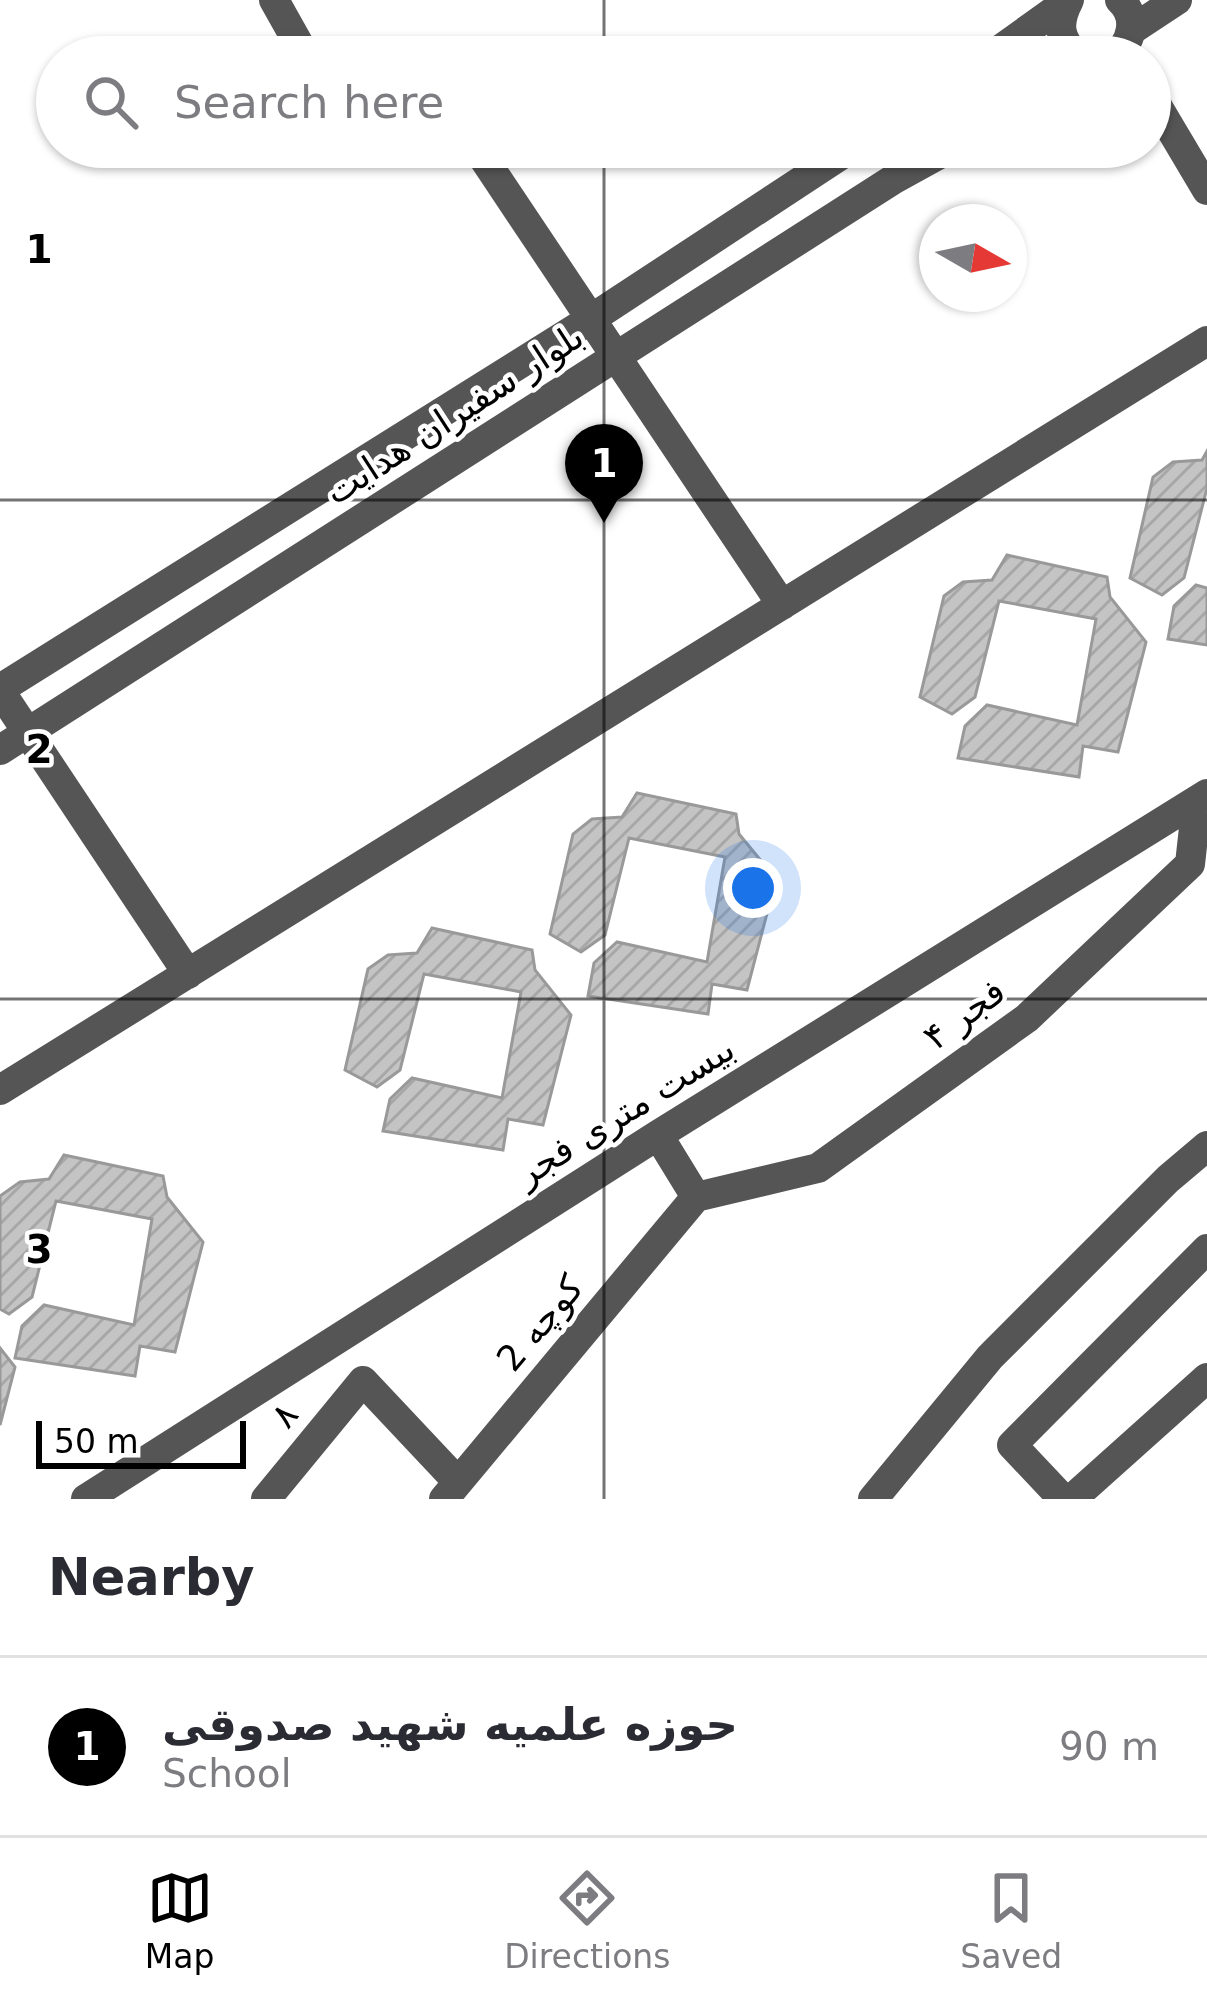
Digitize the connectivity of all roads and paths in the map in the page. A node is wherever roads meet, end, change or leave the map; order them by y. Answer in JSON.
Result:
{"nodes":[{"id":1,"x":274,"y":0,"type":"edge"},
{"id":2,"x":1069,"y":0,"type":"edge"},
{"id":3,"x":1120,"y":0,"type":"edge"},
{"id":4,"x":1177,"y":0,"type":"edge"},
{"id":5,"x":294,"y":36,"type":"edge"},
{"id":6,"x":1019,"y":36,"type":"edge"},
{"id":7,"x":1062,"y":36,"type":"edge"},
{"id":8,"x":1125,"y":36,"type":"edge"},
{"id":9,"x":1137,"y":36,"type":"edge"},
{"id":10,"x":1171,"y":129,"type":"edge"},
{"id":11,"x":490,"y":168,"type":"edge"},
{"id":12,"x":821,"y":168,"type":"edge"},
{"id":13,"x":915,"y":168,"type":"edge"},
{"id":14,"x":1207,"y":190,"type":"edge"},
{"id":15,"x":591,"y":319,"type":"junction"},
{"id":16,"x":1207,"y":341,"type":"edge"},
{"id":17,"x":617,"y":357,"type":"junction"},
{"id":18,"x":782,"y":605,"type":"junction"},
{"id":19,"x":0,"y":690,"type":"edge"},
{"id":20,"x":28,"y":733,"type":"junction"},
{"id":21,"x":0,"y":750,"type":"edge"},
{"id":22,"x":1203,"y":805,"type":"edge"},
{"id":23,"x":188,"y":974,"type":"junction"},
{"id":24,"x":0,"y":1090,"type":"edge"},
{"id":25,"x":658,"y":1136,"type":"junction"},
{"id":26,"x":1207,"y":1146,"type":"edge"},
{"id":27,"x":696,"y":1197,"type":"junction"},
{"id":28,"x":1207,"y":1249,"type":"edge"},
{"id":29,"x":1207,"y":1378,"type":"edge"},
{"id":30,"x":451,"y":1491,"type":"edge"},
{"id":31,"x":86,"y":1499,"type":"edge"},
{"id":32,"x":266,"y":1499,"type":"edge"},
{"id":33,"x":873,"y":1499,"type":"edge"},
{"id":34,"x":1067,"y":1499,"type":"edge"}],
"edges":[{"from":1,"to":5,"type":"street"},
{"from":2,"to":6,"type":"street"},
{"from":2,"to":7,"type":"street"},
{"from":3,"to":8,"type":"street"},
{"from":4,"to":9,"type":"street"},
{"from":10,"to":14,"type":"street"},
{"from":11,"to":15,"type":"street"},
{"from":12,"to":15,"type":"street","name":"بلوار سفیران هدایت"},
{"from":13,"to":17,"type":"street","name":"بلوار سفیران هدایت"},
{"from":15,"to":17,"type":"street"},
{"from":15,"to":19,"type":"street","name":"بلوار سفیران هدایت"},
{"from":16,"to":18,"type":"street"},
{"from":17,"to":18,"type":"street"},
{"from":17,"to":20,"type":"street","name":"بلوار سفیران هدایت"},
{"from":18,"to":23,"type":"street"},
{"from":19,"to":20,"type":"street"},
{"from":20,"to":21,"type":"street","name":"بلوار سفیران هدایت"},
{"from":20,"to":23,"type":"street"},
{"from":22,"to":25,"type":"street","name":"بیست متری فجر"},
{"from":22,"to":27,"type":"street","name":"فجر ۴"},
{"from":23,"to":24,"type":"street"},
{"from":25,"to":27,"type":"street"},
{"from":25,"to":31,"type":"street","name":"بیست متری فجر"},
{"from":26,"to":33,"type":"street"},
{"from":27,"to":30,"type":"street","name":"کوچه 2"},
{"from":28,"to":34,"type":"street"},
{"from":29,"to":34,"type":"street"},
{"from":30,"to":32,"type":"street","name":"۸"}]}
